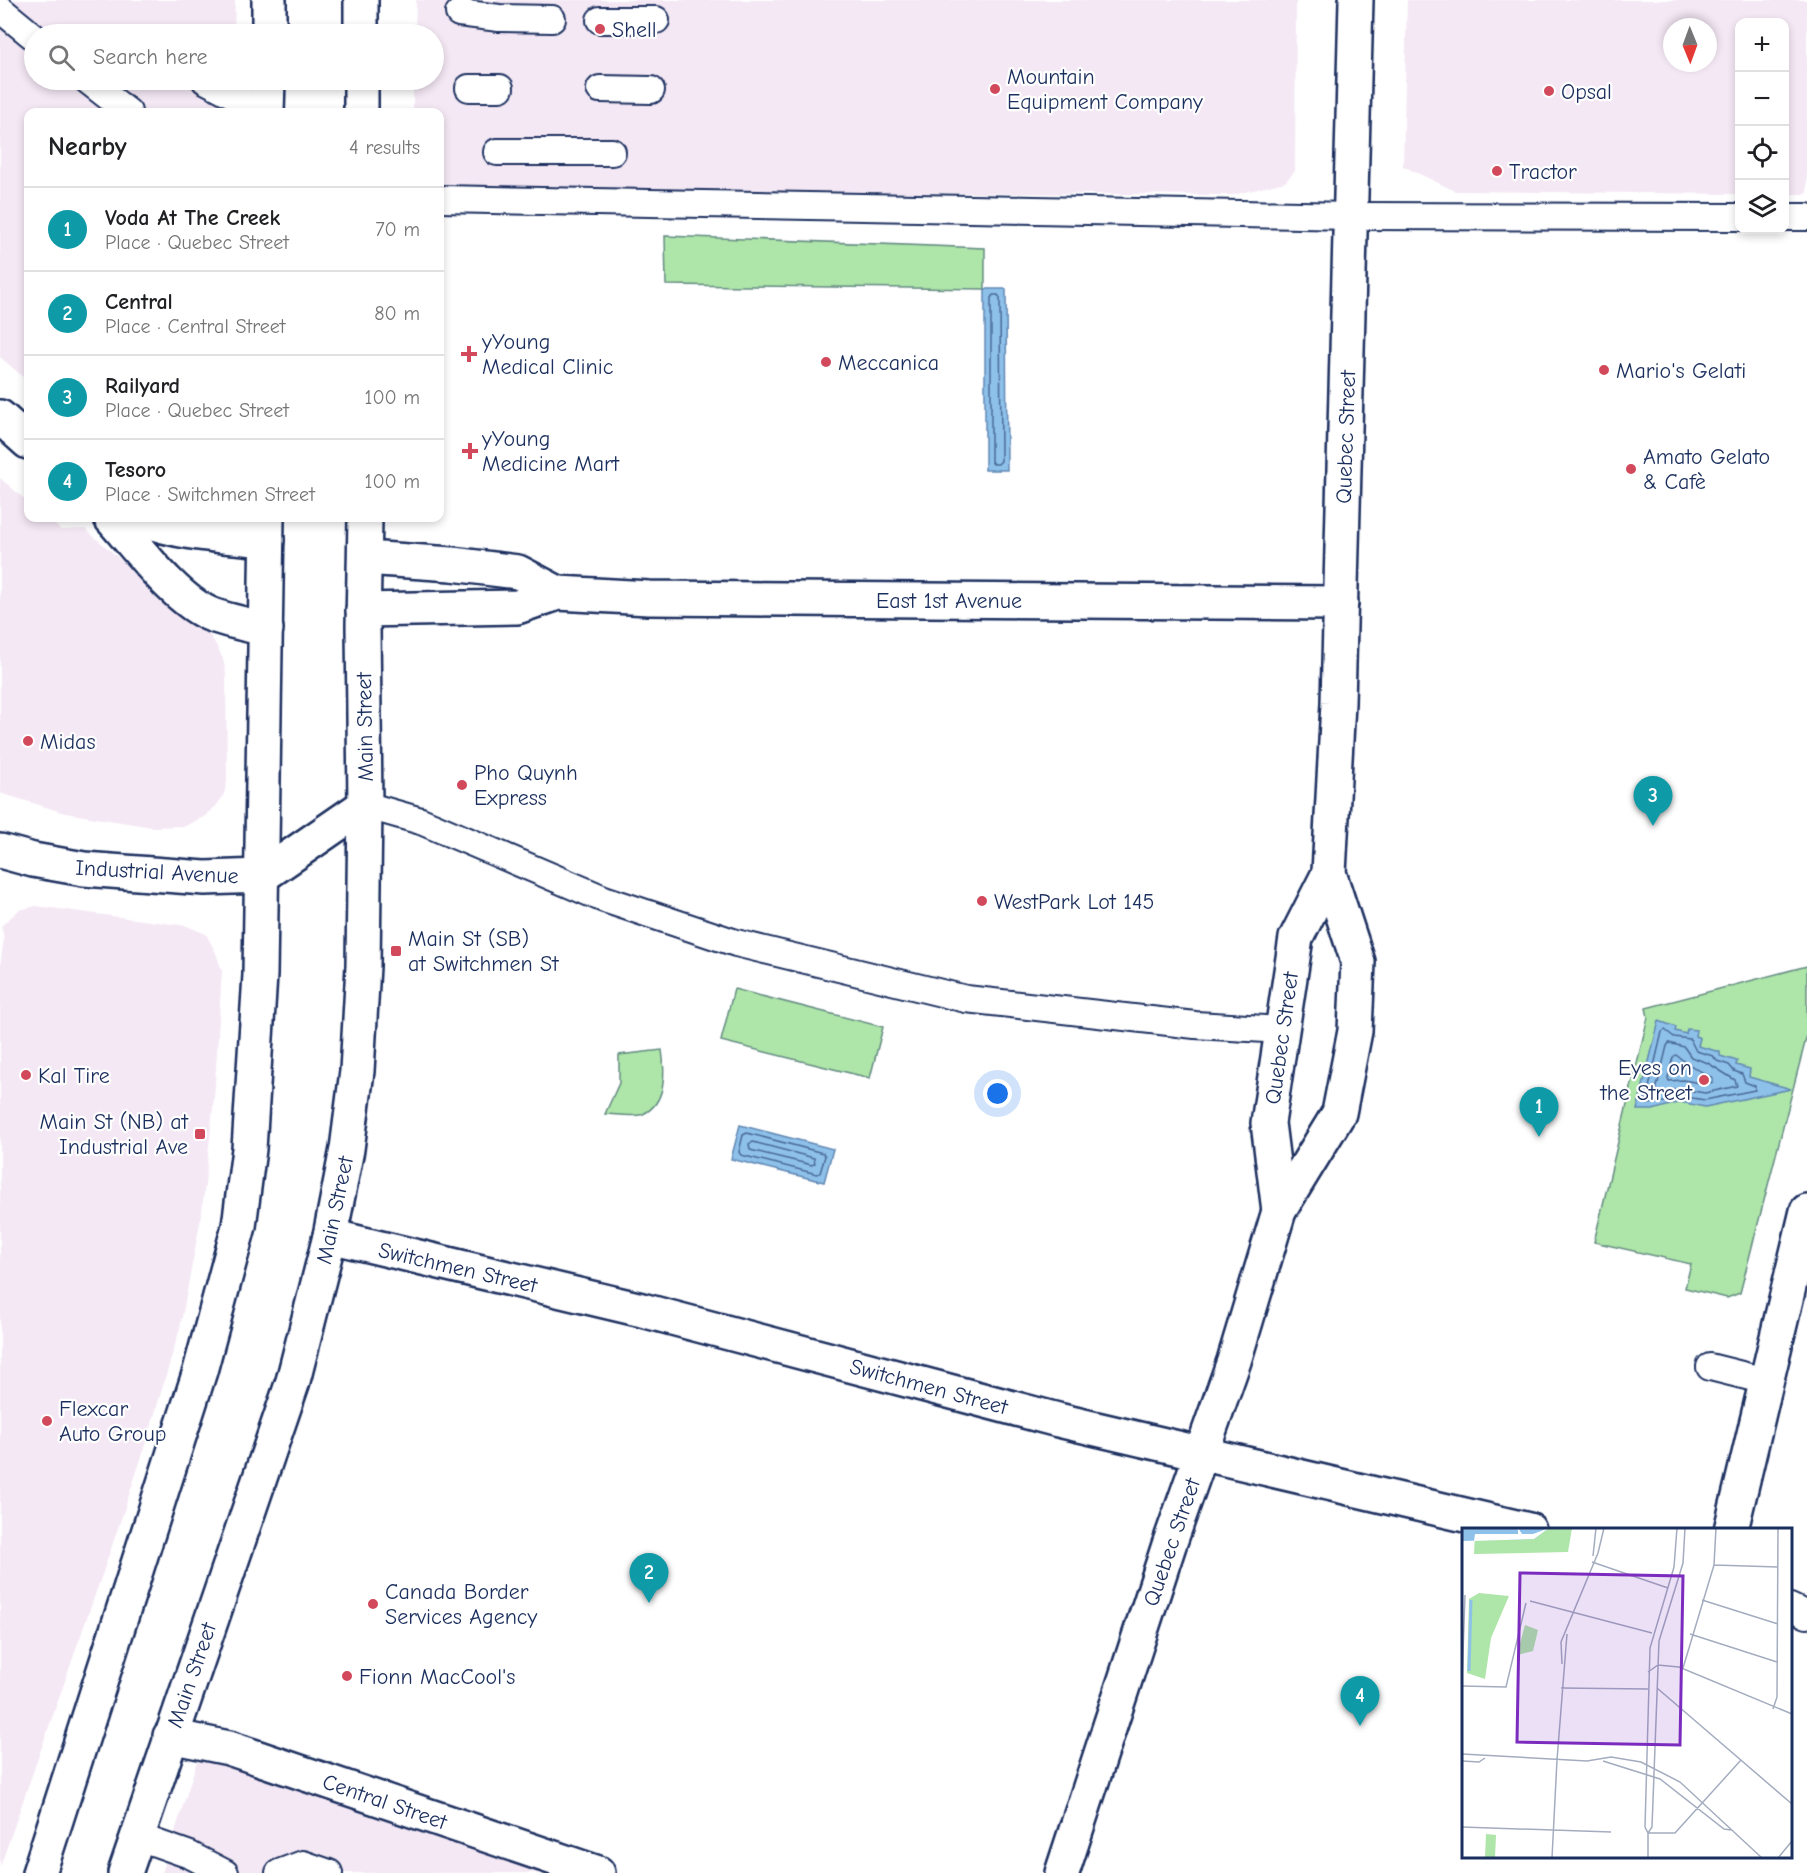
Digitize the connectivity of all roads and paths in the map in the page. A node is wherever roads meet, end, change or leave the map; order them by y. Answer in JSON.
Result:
{"nodes":[{"id":1,"x":269,"y":0,"type":"edge"},
{"id":2,"x":361,"y":0,"type":"edge"},
{"id":3,"x":1356,"y":0,"type":"edge"},
{"id":4,"x":0,"y":9,"type":"edge"},
{"id":5,"x":459,"y":13,"type":"dead end"},
{"id":6,"x":552,"y":19,"type":"dead end"},
{"id":7,"x":600,"y":20,"type":"dead end"},
{"id":8,"x":656,"y":20,"type":"dead end"},
{"id":9,"x":269,"y":24,"type":"edge"},
{"id":10,"x":361,"y":24,"type":"edge"},
{"id":11,"x":24,"y":29,"type":"edge"},
{"id":12,"x":469,"y":88,"type":"dead end"},
{"id":13,"x":500,"y":88,"type":"dead end"},
{"id":14,"x":600,"y":89,"type":"dead end"},
{"id":15,"x":100,"y":90,"type":"edge"},
{"id":16,"x":224,"y":90,"type":"edge"},
{"id":17,"x":268,"y":90,"type":"edge"},
{"id":18,"x":361,"y":90,"type":"edge"},
{"id":19,"x":651,"y":90,"type":"dead end"},
{"id":20,"x":123,"y":108,"type":"edge"},
{"id":21,"x":259,"y":108,"type":"edge"},
{"id":22,"x":267,"y":108,"type":"edge"},
{"id":23,"x":361,"y":108,"type":"edge"},
{"id":24,"x":497,"y":152,"type":"dead end"},
{"id":25,"x":612,"y":152,"type":"dead end"},
{"id":26,"x":444,"y":199,"type":"edge"},
{"id":27,"x":1351,"y":216,"type":"junction"},
{"id":28,"x":1735,"y":216,"type":"edge"},
{"id":29,"x":1789,"y":217,"type":"edge"},
{"id":30,"x":1807,"y":217,"type":"edge"},
{"id":31,"x":0,"y":417,"type":"edge"},
{"id":32,"x":24,"y":438,"type":"edge"},
{"id":33,"x":114,"y":522,"type":"edge"},
{"id":34,"x":150,"y":522,"type":"edge"},
{"id":35,"x":365,"y":522,"type":"edge"},
{"id":36,"x":267,"y":529,"type":"edge"},
{"id":37,"x":364,"y":558,"type":"junction"},
{"id":38,"x":558,"y":593,"type":"junction"},
{"id":39,"x":1341,"y":603,"type":"junction"},
{"id":40,"x":363,"y":610,"type":"junction"},
{"id":41,"x":266,"y":629,"type":"junction"},
{"id":42,"x":365,"y":805,"type":"junction"},
{"id":43,"x":0,"y":850,"type":"edge"},
{"id":44,"x":1329,"y":873,"type":"junction"},
{"id":45,"x":262,"y":876,"type":"junction"},
{"id":46,"x":1282,"y":1030,"type":"junction"},
{"id":47,"x":1279,"y":1211,"type":"junction"},
{"id":48,"x":1807,"y":1211,"type":"edge"},
{"id":49,"x":330,"y":1236,"type":"junction"},
{"id":50,"x":1710,"y":1367,"type":"dead end"},
{"id":51,"x":1766,"y":1381,"type":"junction"},
{"id":52,"x":1201,"y":1454,"type":"junction"},
{"id":53,"x":1518,"y":1528,"type":"edge"},
{"id":54,"x":1731,"y":1528,"type":"edge"},
{"id":55,"x":1792,"y":1608,"type":"edge"},
{"id":56,"x":1807,"y":1615,"type":"edge"},
{"id":57,"x":170,"y":1736,"type":"junction"},
{"id":58,"x":136,"y":1836,"type":"junction"},
{"id":59,"x":39,"y":1873,"type":"edge"},
{"id":60,"x":125,"y":1873,"type":"edge"},
{"id":61,"x":225,"y":1873,"type":"edge"},
{"id":62,"x":279,"y":1873,"type":"edge"},
{"id":63,"x":329,"y":1873,"type":"edge"},
{"id":64,"x":598,"y":1873,"type":"edge"},
{"id":65,"x":1062,"y":1873,"type":"edge"}],
"edges":[{"from":1,"to":9,"type":"main road"},
{"from":2,"to":10,"type":"main road"},
{"from":3,"to":27,"type":"main road","name":"Quebec Street"},
{"from":4,"to":11,"type":"lane"},
{"from":5,"to":6,"type":"lane"},
{"from":7,"to":8,"type":"lane"},
{"from":12,"to":13,"type":"lane"},
{"from":14,"to":19,"type":"lane"},
{"from":15,"to":20,"type":"lane"},
{"from":16,"to":21,"type":"lane"},
{"from":17,"to":22,"type":"main road"},
{"from":18,"to":23,"type":"main road"},
{"from":24,"to":25,"type":"lane"},
{"from":26,"to":27,"type":"lane"},
{"from":27,"to":28,"type":"lane"},
{"from":27,"to":39,"type":"main road","name":"Quebec Street"},
{"from":29,"to":30,"type":"lane"},
{"from":31,"to":32,"type":"main road"},
{"from":33,"to":41,"type":"main road"},
{"from":34,"to":36,"type":"main road"},
{"from":35,"to":37,"type":"main road","name":"Main Street"},
{"from":36,"to":41,"type":"main road"},
{"from":37,"to":38,"type":"main road","name":"East 1st Avenue"},
{"from":37,"to":40,"type":"main road","name":"Main Street"},
{"from":38,"to":39,"type":"main road","name":"East 1st Avenue"},
{"from":38,"to":40,"type":"main road","name":"East 1st Avenue"},
{"from":39,"to":44,"type":"main road","name":"Quebec Street"},
{"from":40,"to":42,"type":"main road","name":"Main Street"},
{"from":41,"to":45,"type":"main road"},
{"from":42,"to":45,"type":"main road","name":"Industrial Avenue"},
{"from":42,"to":46,"type":"lane"},
{"from":42,"to":49,"type":"main road","name":"Main Street"},
{"from":43,"to":45,"type":"main road","name":"Industrial Avenue"},
{"from":44,"to":46,"type":"main road","name":"Quebec Street"},
{"from":44,"to":47,"type":"main road","name":"Quebec Street"},
{"from":45,"to":59,"type":"main road"},
{"from":46,"to":47,"type":"main road","name":"Quebec Street"},
{"from":47,"to":52,"type":"main road","name":"Quebec Street"},
{"from":48,"to":51,"type":"main road"},
{"from":49,"to":52,"type":"main road","name":"Switchmen Street"},
{"from":49,"to":57,"type":"main road","name":"Main Street"},
{"from":50,"to":51,"type":"lane"},
{"from":51,"to":54,"type":"main road"},
{"from":52,"to":53,"type":"main road","name":"Switchmen Street"},
{"from":52,"to":65,"type":"main road","name":"Quebec Street"},
{"from":55,"to":56,"type":"lane"},
{"from":57,"to":58,"type":"main road","name":"Main Street"},
{"from":57,"to":64,"type":"main road","name":"Central Street"},
{"from":58,"to":60,"type":"main road","name":"Main Street"},
{"from":58,"to":61,"type":"lane"},
{"from":62,"to":63,"type":"lane"}]}
